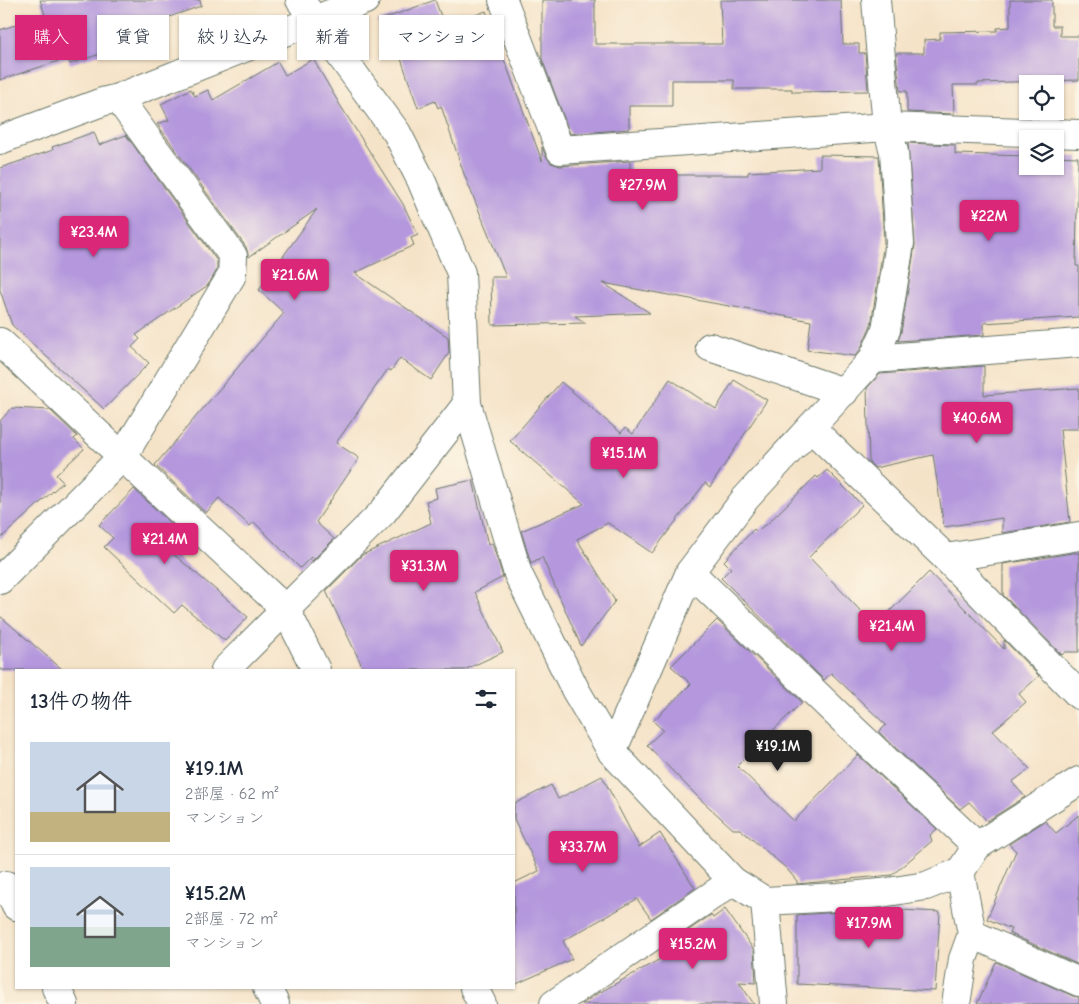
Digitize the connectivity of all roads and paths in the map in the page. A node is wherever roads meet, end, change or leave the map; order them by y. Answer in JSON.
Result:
{"nodes":[{"id":1,"x":365,"y":0,"type":"edge"},
{"id":2,"x":502,"y":0,"type":"edge"},
{"id":3,"x":876,"y":0,"type":"edge"},
{"id":4,"x":307,"y":10,"type":"edge"},
{"id":5,"x":118,"y":98,"type":"junction"},
{"id":6,"x":887,"y":127,"type":"junction"},
{"id":7,"x":1079,"y":134,"type":"edge"},
{"id":8,"x":0,"y":140,"type":"edge"},
{"id":9,"x":0,"y":342,"type":"edge"},
{"id":10,"x":1079,"y":344,"type":"edge"},
{"id":11,"x":710,"y":348,"type":"dead end"},
{"id":12,"x":873,"y":359,"type":"junction"},
{"id":13,"x":844,"y":392,"type":"junction"},
{"id":14,"x":467,"y":404,"type":"junction"},
{"id":15,"x":811,"y":428,"type":"junction"},
{"id":16,"x":123,"y":456,"type":"junction"},
{"id":17,"x":1079,"y":536,"type":"edge"},
{"id":18,"x":946,"y":558,"type":"junction"},
{"id":19,"x":690,"y":572,"type":"junction"},
{"id":20,"x":0,"y":580,"type":"edge"},
{"id":21,"x":286,"y":610,"type":"junction"},
{"id":22,"x":226,"y":669,"type":"edge"},
{"id":23,"x":316,"y":669,"type":"edge"},
{"id":24,"x":1079,"y":695,"type":"edge"},
{"id":25,"x":612,"y":752,"type":"junction"},
{"id":26,"x":1079,"y":781,"type":"edge"},
{"id":27,"x":977,"y":846,"type":"junction"},
{"id":28,"x":960,"y":872,"type":"junction"},
{"id":29,"x":732,"y":881,"type":"junction"},
{"id":30,"x":765,"y":901,"type":"junction"},
{"id":31,"x":972,"y":934,"type":"junction"},
{"id":32,"x":1079,"y":982,"type":"edge"},
{"id":33,"x":56,"y":989,"type":"edge"},
{"id":34,"x":268,"y":989,"type":"edge"},
{"id":35,"x":474,"y":989,"type":"edge"},
{"id":36,"x":64,"y":1004,"type":"edge"},
{"id":37,"x":275,"y":1004,"type":"edge"},
{"id":38,"x":482,"y":1004,"type":"edge"},
{"id":39,"x":554,"y":1004,"type":"edge"},
{"id":40,"x":774,"y":1004,"type":"edge"},
{"id":41,"x":956,"y":1004,"type":"edge"}],
"edges":[{"from":1,"to":4,"type":"street"},
{"from":2,"to":6,"type":"street"},
{"from":3,"to":6,"type":"street"},
{"from":4,"to":5,"type":"street"},
{"from":4,"to":14,"type":"street"},
{"from":5,"to":8,"type":"street"},
{"from":5,"to":16,"type":"street"},
{"from":6,"to":7,"type":"street"},
{"from":6,"to":12,"type":"street"},
{"from":9,"to":16,"type":"street"},
{"from":10,"to":12,"type":"street"},
{"from":11,"to":13,"type":"street"},
{"from":12,"to":13,"type":"street"},
{"from":13,"to":15,"type":"street"},
{"from":14,"to":21,"type":"street"},
{"from":14,"to":25,"type":"street"},
{"from":15,"to":18,"type":"street"},
{"from":15,"to":19,"type":"street"},
{"from":16,"to":20,"type":"street"},
{"from":16,"to":21,"type":"street"},
{"from":17,"to":18,"type":"street"},
{"from":18,"to":24,"type":"street"},
{"from":19,"to":25,"type":"street"},
{"from":19,"to":27,"type":"street"},
{"from":21,"to":22,"type":"street"},
{"from":21,"to":23,"type":"street"},
{"from":25,"to":29,"type":"street"},
{"from":26,"to":27,"type":"street"},
{"from":27,"to":28,"type":"street"},
{"from":28,"to":30,"type":"street"},
{"from":28,"to":31,"type":"street"},
{"from":29,"to":30,"type":"street"},
{"from":29,"to":39,"type":"street"},
{"from":30,"to":40,"type":"street"},
{"from":31,"to":32,"type":"street"},
{"from":31,"to":41,"type":"street"},
{"from":33,"to":36,"type":"street"},
{"from":34,"to":37,"type":"street"},
{"from":35,"to":38,"type":"street"}]}
